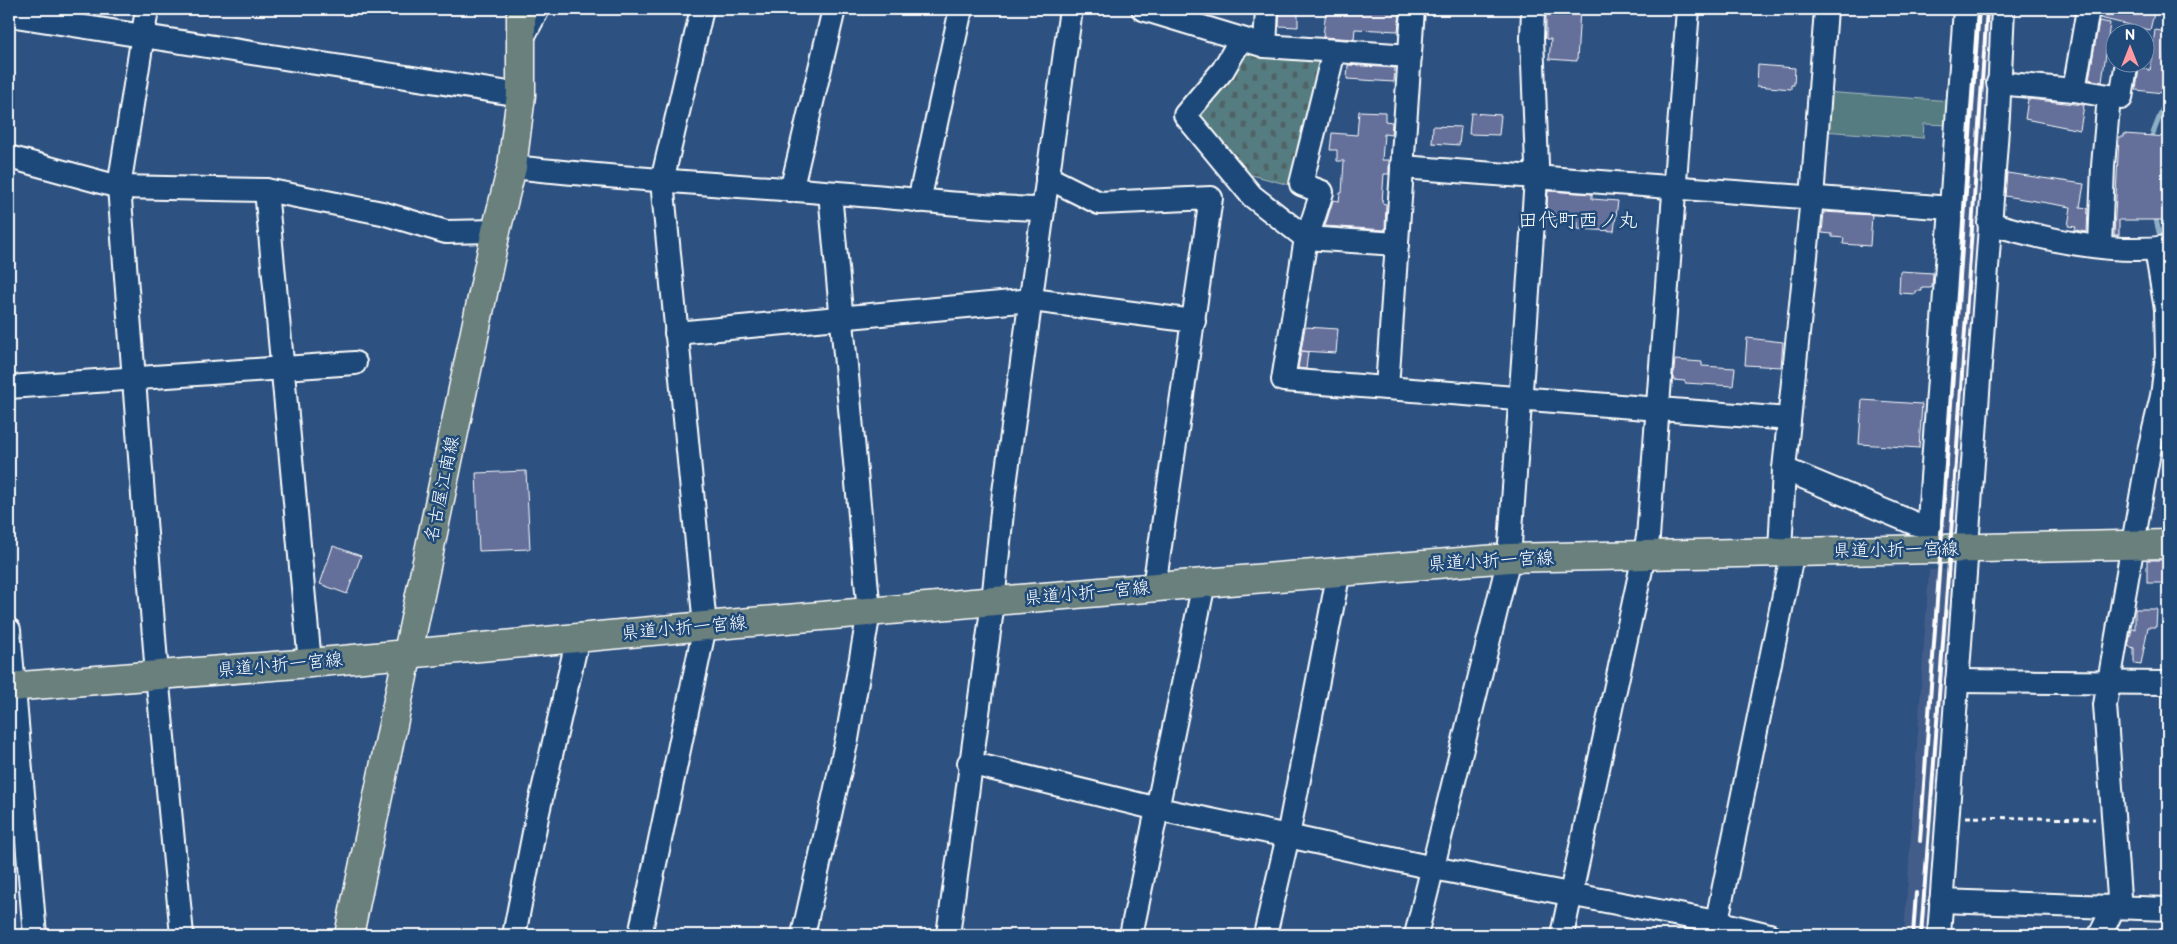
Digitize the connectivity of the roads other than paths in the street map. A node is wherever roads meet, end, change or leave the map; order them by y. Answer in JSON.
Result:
{"nodes":[{"id":1,"x":147,"y":9,"type":"edge"},
{"id":2,"x":503,"y":9,"type":"edge"},
{"id":3,"x":521,"y":9,"type":"edge"},
{"id":4,"x":538,"y":9,"type":"edge"},
{"id":5,"x":702,"y":9,"type":"edge"},
{"id":6,"x":834,"y":9,"type":"edge"},
{"id":7,"x":961,"y":9,"type":"edge"},
{"id":8,"x":1071,"y":9,"type":"edge"},
{"id":9,"x":1143,"y":9,"type":"edge"},
{"id":10,"x":1267,"y":9,"type":"edge"},
{"id":11,"x":1413,"y":9,"type":"edge"},
{"id":12,"x":1532,"y":9,"type":"edge"},
{"id":13,"x":1688,"y":9,"type":"edge"},
{"id":14,"x":1826,"y":9,"type":"edge"},
{"id":15,"x":1965,"y":9,"type":"edge"},
{"id":16,"x":2003,"y":9,"type":"edge"},
{"id":17,"x":2088,"y":9,"type":"edge"},
{"id":18,"x":9,"y":15,"type":"edge"},
{"id":19,"x":142,"y":37,"type":"junction"},
{"id":20,"x":1241,"y":39,"type":"junction"},
{"id":21,"x":520,"y":42,"type":"junction"},
{"id":22,"x":1265,"y":46,"type":"junction"},
{"id":23,"x":1334,"y":51,"type":"junction"},
{"id":24,"x":1410,"y":56,"type":"junction"},
{"id":25,"x":2125,"y":72,"type":"edge"},
{"id":26,"x":1998,"y":83,"type":"junction"},
{"id":27,"x":2074,"y":90,"type":"junction"},
{"id":28,"x":521,"y":95,"type":"junction"},
{"id":29,"x":2109,"y":96,"type":"junction"},
{"id":30,"x":9,"y":157,"type":"edge"},
{"id":31,"x":512,"y":167,"type":"junction"},
{"id":32,"x":1402,"y":167,"type":"junction"},
{"id":33,"x":1536,"y":177,"type":"junction"},
{"id":34,"x":1048,"y":178,"type":"junction"},
{"id":35,"x":662,"y":181,"type":"junction"},
{"id":36,"x":120,"y":187,"type":"junction"},
{"id":37,"x":1674,"y":188,"type":"junction"},
{"id":38,"x":266,"y":190,"type":"junction"},
{"id":39,"x":792,"y":191,"type":"junction"},
{"id":40,"x":830,"y":193,"type":"junction"},
{"id":41,"x":1252,"y":196,"type":"junction"},
{"id":42,"x":1211,"y":198,"type":"junction"},
{"id":43,"x":1812,"y":198,"type":"junction"},
{"id":44,"x":919,"y":201,"type":"junction"},
{"id":45,"x":1951,"y":208,"type":"junction"},
{"id":46,"x":1043,"y":209,"type":"junction"},
{"id":47,"x":1989,"y":223,"type":"junction"},
{"id":48,"x":496,"y":231,"type":"junction"},
{"id":49,"x":1306,"y":238,"type":"junction"},
{"id":50,"x":1397,"y":244,"type":"junction"},
{"id":51,"x":2100,"y":246,"type":"junction"},
{"id":52,"x":2162,"y":248,"type":"edge"},
{"id":53,"x":1032,"y":300,"type":"junction"},
{"id":54,"x":842,"y":318,"type":"junction"},
{"id":55,"x":1194,"y":322,"type":"junction"},
{"id":56,"x":676,"y":333,"type":"junction"},
{"id":57,"x":356,"y":363,"type":"dead end"},
{"id":58,"x":282,"y":369,"type":"junction"},
{"id":59,"x":133,"y":379,"type":"junction"},
{"id":60,"x":9,"y":387,"type":"edge"},
{"id":61,"x":1387,"y":388,"type":"junction"},
{"id":62,"x":1520,"y":398,"type":"junction"},
{"id":63,"x":1658,"y":409,"type":"junction"},
{"id":64,"x":1789,"y":420,"type":"junction"},
{"id":65,"x":1784,"y":469,"type":"junction"},
{"id":66,"x":1928,"y":537,"type":"junction"},
{"id":67,"x":2168,"y":544,"type":"edge"},
{"id":68,"x":2134,"y":545,"type":"junction"},
{"id":69,"x":1965,"y":548,"type":"junction"},
{"id":70,"x":1786,"y":552,"type":"junction"},
{"id":71,"x":1644,"y":554,"type":"junction"},
{"id":72,"x":1508,"y":558,"type":"junction"},
{"id":73,"x":1339,"y":571,"type":"junction"},
{"id":74,"x":1204,"y":582,"type":"junction"},
{"id":75,"x":1154,"y":587,"type":"junction"},
{"id":76,"x":993,"y":602,"type":"junction"},
{"id":77,"x":869,"y":612,"type":"junction"},
{"id":78,"x":705,"y":626,"type":"junction"},
{"id":79,"x":9,"y":630,"type":"edge"},
{"id":80,"x":578,"y":637,"type":"junction"},
{"id":81,"x":408,"y":654,"type":"junction"},
{"id":82,"x":310,"y":663,"type":"junction"},
{"id":83,"x":157,"y":676,"type":"junction"},
{"id":84,"x":1957,"y":680,"type":"junction"},
{"id":85,"x":2107,"y":683,"type":"junction"},
{"id":86,"x":2168,"y":683,"type":"edge"},
{"id":87,"x":11,"y":687,"type":"edge"},
{"id":88,"x":969,"y":763,"type":"junction"},
{"id":89,"x":1158,"y":809,"type":"junction"},
{"id":90,"x":1288,"y":836,"type":"junction"},
{"id":91,"x":1432,"y":868,"type":"junction"},
{"id":92,"x":1570,"y":895,"type":"junction"},
{"id":93,"x":1941,"y":901,"type":"junction"},
{"id":94,"x":2116,"y":907,"type":"junction"},
{"id":95,"x":2168,"y":909,"type":"edge"},
{"id":96,"x":1715,"y":929,"type":"edge"},
{"id":97,"x":356,"y":934,"type":"edge"},
{"id":98,"x":35,"y":935,"type":"edge"},
{"id":99,"x":182,"y":935,"type":"edge"},
{"id":100,"x":514,"y":935,"type":"edge"},
{"id":101,"x":640,"y":935,"type":"edge"},
{"id":102,"x":803,"y":935,"type":"edge"},
{"id":103,"x":948,"y":935,"type":"edge"},
{"id":104,"x":1131,"y":935,"type":"edge"},
{"id":105,"x":1265,"y":935,"type":"edge"},
{"id":106,"x":1416,"y":935,"type":"edge"},
{"id":107,"x":1562,"y":935,"type":"edge"},
{"id":108,"x":1769,"y":935,"type":"edge"},
{"id":109,"x":1939,"y":935,"type":"edge"},
{"id":110,"x":2100,"y":935,"type":"edge"}],
"edges":[{"from":1,"to":19,"type":"street"},
{"from":2,"to":21,"type":"main road","name":"名古屋江南線"},
{"from":3,"to":21,"type":"main road","name":"名古屋江南線"},
{"from":4,"to":21,"type":"street"},
{"from":5,"to":35,"type":"street"},
{"from":6,"to":39,"type":"street"},
{"from":7,"to":44,"type":"street"},
{"from":8,"to":34,"type":"street"},
{"from":9,"to":20,"type":"street"},
{"from":10,"to":22,"type":"street"},
{"from":11,"to":24,"type":"street"},
{"from":12,"to":33,"type":"street"},
{"from":13,"to":37,"type":"street"},
{"from":14,"to":43,"type":"street"},
{"from":15,"to":45,"type":"street"},
{"from":16,"to":26,"type":"street"},
{"from":17,"to":27,"type":"street"},
{"from":18,"to":19,"type":"street"},
{"from":19,"to":28,"type":"street"},
{"from":19,"to":36,"type":"street"},
{"from":20,"to":22,"type":"street"},
{"from":20,"to":41,"type":"street"},
{"from":21,"to":28,"type":"main road","name":"名古屋江南線"},
{"from":22,"to":23,"type":"street"},
{"from":23,"to":24,"type":"street"},
{"from":23,"to":49,"type":"street"},
{"from":24,"to":32,"type":"street"},
{"from":25,"to":29,"type":"street"},
{"from":26,"to":27,"type":"street"},
{"from":26,"to":47,"type":"street"},
{"from":27,"to":29,"type":"street"},
{"from":28,"to":31,"type":"main road","name":"名古屋江南線"},
{"from":29,"to":51,"type":"street"},
{"from":30,"to":36,"type":"street"},
{"from":31,"to":35,"type":"street"},
{"from":31,"to":48,"type":"main road","name":"名古屋江南線"},
{"from":32,"to":33,"type":"street"},
{"from":32,"to":50,"type":"street"},
{"from":33,"to":37,"type":"street"},
{"from":33,"to":62,"type":"street"},
{"from":34,"to":42,"type":"street"},
{"from":34,"to":46,"type":"street"},
{"from":35,"to":39,"type":"street"},
{"from":35,"to":56,"type":"street"},
{"from":36,"to":38,"type":"street"},
{"from":36,"to":59,"type":"street"},
{"from":37,"to":43,"type":"street"},
{"from":37,"to":63,"type":"street"},
{"from":38,"to":48,"type":"street"},
{"from":38,"to":58,"type":"street"},
{"from":39,"to":40,"type":"street"},
{"from":40,"to":44,"type":"street"},
{"from":40,"to":54,"type":"street"},
{"from":41,"to":42,"type":"street"},
{"from":41,"to":49,"type":"street"},
{"from":42,"to":55,"type":"street"},
{"from":43,"to":45,"type":"street"},
{"from":43,"to":64,"type":"street"},
{"from":44,"to":46,"type":"street"},
{"from":45,"to":66,"type":"street"},
{"from":46,"to":53,"type":"street"},
{"from":47,"to":51,"type":"street"},
{"from":47,"to":69,"type":"street"},
{"from":48,"to":81,"type":"main road","name":"名古屋江南線"},
{"from":49,"to":50,"type":"street"},
{"from":49,"to":61,"type":"street"},
{"from":50,"to":61,"type":"street"},
{"from":51,"to":52,"type":"street"},
{"from":52,"to":68,"type":"street"},
{"from":53,"to":54,"type":"street"},
{"from":53,"to":55,"type":"street"},
{"from":53,"to":76,"type":"street"},
{"from":54,"to":56,"type":"street"},
{"from":54,"to":77,"type":"street"},
{"from":55,"to":75,"type":"street"},
{"from":56,"to":78,"type":"street"},
{"from":57,"to":58,"type":"street"},
{"from":58,"to":59,"type":"street"},
{"from":58,"to":82,"type":"street"},
{"from":59,"to":60,"type":"street"},
{"from":59,"to":83,"type":"street"},
{"from":61,"to":62,"type":"street"},
{"from":62,"to":63,"type":"street"},
{"from":62,"to":72,"type":"street"},
{"from":63,"to":64,"type":"street"},
{"from":63,"to":71,"type":"street"},
{"from":64,"to":65,"type":"street"},
{"from":65,"to":66,"type":"street"},
{"from":65,"to":70,"type":"street"},
{"from":66,"to":69,"type":"main road","name":"県道小折一宮線"},
{"from":66,"to":70,"type":"main road","name":"県道小折一宮線"},
{"from":67,"to":68,"type":"main road","name":"県道小折一宮線"},
{"from":68,"to":69,"type":"main road","name":"県道小折一宮線"},
{"from":68,"to":85,"type":"street"},
{"from":69,"to":84,"type":"street"},
{"from":70,"to":71,"type":"main road","name":"県道小折一宮線"},
{"from":70,"to":96,"type":"street"},
{"from":71,"to":72,"type":"main road","name":"県道小折一宮線"},
{"from":71,"to":92,"type":"street"},
{"from":72,"to":73,"type":"main road","name":"県道小折一宮線"},
{"from":72,"to":91,"type":"street"},
{"from":73,"to":74,"type":"main road","name":"県道小折一宮線"},
{"from":73,"to":90,"type":"street"},
{"from":74,"to":75,"type":"main road","name":"県道小折一宮線"},
{"from":74,"to":89,"type":"street"},
{"from":75,"to":76,"type":"main road","name":"県道小折一宮線"},
{"from":76,"to":77,"type":"main road","name":"県道小折一宮線"},
{"from":76,"to":88,"type":"street"},
{"from":77,"to":78,"type":"main road","name":"県道小折一宮線"},
{"from":77,"to":102,"type":"street"},
{"from":78,"to":80,"type":"main road","name":"県道小折一宮線"},
{"from":78,"to":101,"type":"street"},
{"from":79,"to":87,"type":"street"},
{"from":80,"to":81,"type":"main road","name":"県道小折一宮線"},
{"from":80,"to":100,"type":"street"},
{"from":81,"to":82,"type":"main road","name":"県道小折一宮線"},
{"from":81,"to":97,"type":"main road","name":"名古屋江南線"},
{"from":82,"to":83,"type":"main road","name":"県道小折一宮線"},
{"from":83,"to":87,"type":"main road","name":"県道小折一宮線"},
{"from":83,"to":99,"type":"street"},
{"from":84,"to":85,"type":"street"},
{"from":84,"to":93,"type":"street"},
{"from":85,"to":86,"type":"street"},
{"from":85,"to":94,"type":"street"},
{"from":87,"to":98,"type":"street"},
{"from":88,"to":89,"type":"street"},
{"from":88,"to":103,"type":"street"},
{"from":89,"to":90,"type":"street"},
{"from":89,"to":104,"type":"street"},
{"from":90,"to":91,"type":"street"},
{"from":90,"to":105,"type":"street"},
{"from":91,"to":92,"type":"street"},
{"from":91,"to":106,"type":"street"},
{"from":92,"to":96,"type":"street"},
{"from":92,"to":107,"type":"street"},
{"from":93,"to":94,"type":"street"},
{"from":93,"to":109,"type":"street"},
{"from":94,"to":95,"type":"street"},
{"from":94,"to":110,"type":"street"},
{"from":96,"to":108,"type":"street"}]}
